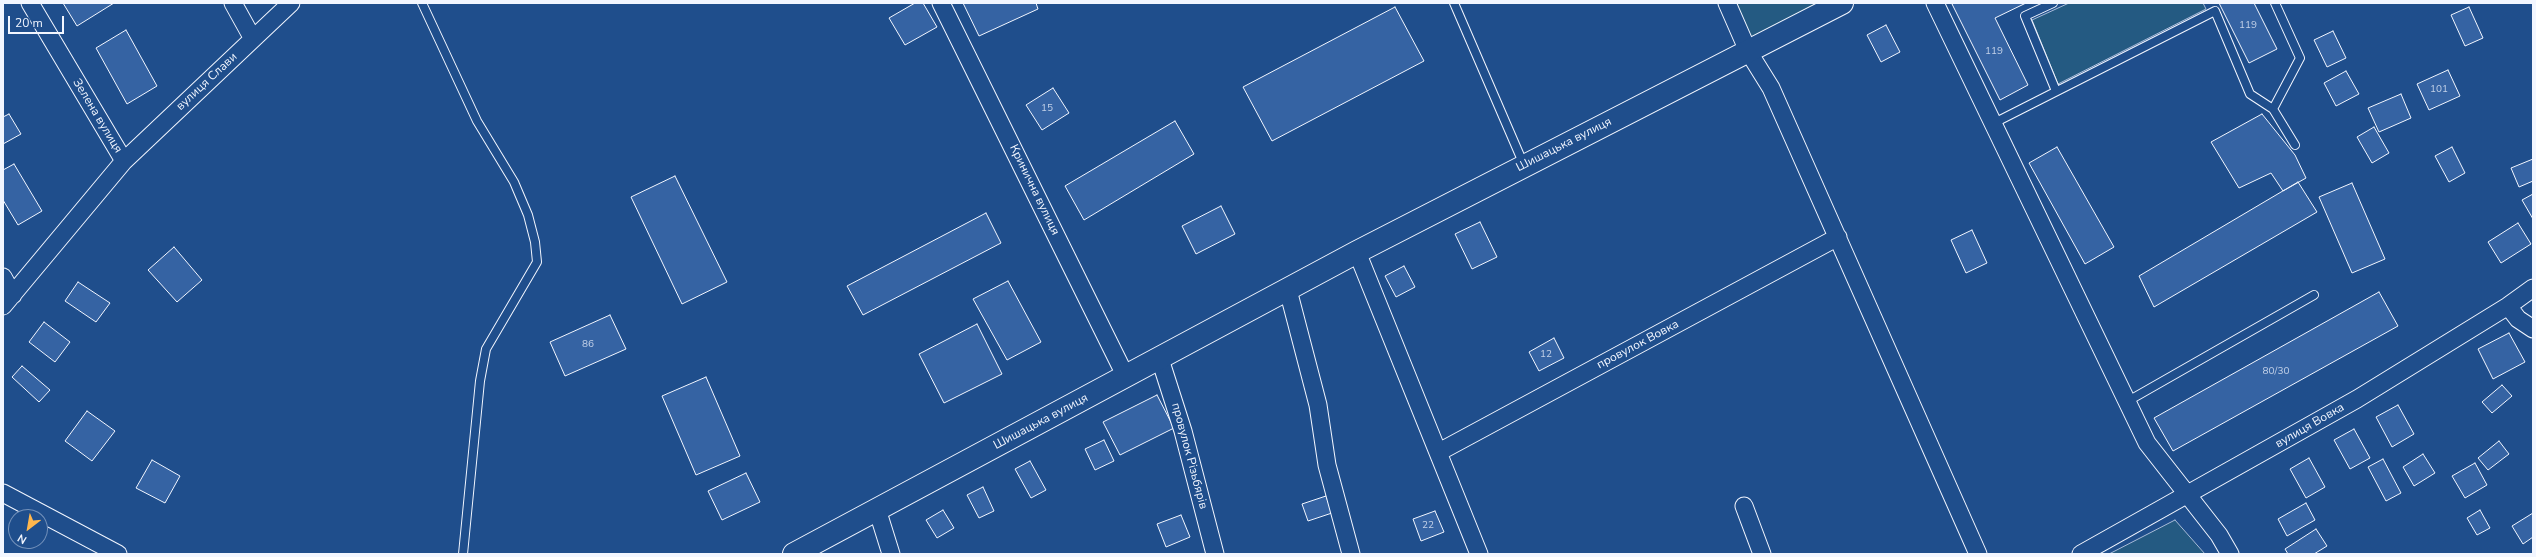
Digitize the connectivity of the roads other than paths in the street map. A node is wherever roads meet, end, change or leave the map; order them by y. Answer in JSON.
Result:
{"nodes":[{"id":1,"x":30,"y":3,"type":"edge"},
{"id":2,"x":232,"y":3,"type":"edge"},
{"id":3,"x":291,"y":3,"type":"edge"},
{"id":4,"x":422,"y":3,"type":"edge"},
{"id":5,"x":941,"y":3,"type":"edge"},
{"id":6,"x":1454,"y":3,"type":"edge"},
{"id":7,"x":1727,"y":3,"type":"edge"},
{"id":8,"x":1842,"y":3,"type":"edge"},
{"id":9,"x":1935,"y":3,"type":"edge"},
{"id":10,"x":2053,"y":3,"type":"edge"},
{"id":11,"x":2211,"y":3,"type":"edge"},
{"id":12,"x":2275,"y":3,"type":"edge"},
{"id":13,"x":2215,"y":11,"type":"junction"},
{"id":14,"x":253,"y":39,"type":"junction"},
{"id":15,"x":1752,"y":58,"type":"junction"},
{"id":16,"x":2056,"y":91,"type":"junction"},
{"id":17,"x":2273,"y":109,"type":"junction"},
{"id":18,"x":1992,"y":124,"type":"junction"},
{"id":19,"x":2295,"y":145,"type":"dead end"},
{"id":20,"x":124,"y":161,"type":"junction"},
{"id":21,"x":1524,"y":166,"type":"junction"},
{"id":22,"x":1838,"y":237,"type":"junction"},
{"id":23,"x":1358,"y":252,"type":"junction"},
{"id":24,"x":3,"y":277,"type":"edge"},
{"id":25,"x":2533,"y":288,"type":"edge"},
{"id":26,"x":1288,"y":290,"type":"junction"},
{"id":27,"x":2314,"y":294,"type":"dead end"},
{"id":28,"x":8,"y":301,"type":"edge"},
{"id":29,"x":2508,"y":306,"type":"junction"},
{"id":30,"x":2533,"y":329,"type":"edge"},
{"id":31,"x":1160,"y":359,"type":"junction"},
{"id":32,"x":1126,"y":377,"type":"junction"},
{"id":33,"x":2128,"y":401,"type":"junction"},
{"id":34,"x":1439,"y":452,"type":"junction"},
{"id":35,"x":3,"y":493,"type":"edge"},
{"id":36,"x":2188,"y":495,"type":"junction"},
{"id":37,"x":1744,"y":506,"type":"dead end"},
{"id":38,"x":877,"y":509,"type":"junction"},
{"id":39,"x":118,"y":554,"type":"edge"},
{"id":40,"x":463,"y":554,"type":"edge"},
{"id":41,"x":794,"y":554,"type":"edge"},
{"id":42,"x":891,"y":554,"type":"edge"},
{"id":43,"x":1215,"y":554,"type":"edge"},
{"id":44,"x":1351,"y":554,"type":"edge"},
{"id":45,"x":1479,"y":554,"type":"edge"},
{"id":46,"x":1762,"y":554,"type":"edge"},
{"id":47,"x":1978,"y":554,"type":"edge"},
{"id":48,"x":2081,"y":554,"type":"edge"},
{"id":49,"x":2230,"y":554,"type":"edge"}],
"edges":[{"from":1,"to":20,"type":"street","name":"Зелена вулиця"},
{"from":2,"to":14,"type":"street"},
{"from":3,"to":14,"type":"street","name":"вулиця Слави"},
{"from":4,"to":40,"type":"lane"},
{"from":5,"to":32,"type":"street","name":"Кринична вулиця"},
{"from":6,"to":21,"type":"lane"},
{"from":7,"to":15,"type":"street"},
{"from":8,"to":15,"type":"street","name":"Шишацька вулиця"},
{"from":9,"to":18,"type":"street"},
{"from":10,"to":16,"type":"lane"},
{"from":11,"to":13,"type":"lane"},
{"from":12,"to":17,"type":"lane"},
{"from":13,"to":16,"type":"lane"},
{"from":13,"to":17,"type":"lane"},
{"from":14,"to":20,"type":"street","name":"вулиця Слави"},
{"from":15,"to":21,"type":"street","name":"Шишацька вулиця"},
{"from":15,"to":22,"type":"street"},
{"from":16,"to":18,"type":"lane"},
{"from":17,"to":19,"type":"lane"},
{"from":18,"to":33,"type":"street"},
{"from":20,"to":28,"type":"street","name":"Зелена вулиця"},
{"from":21,"to":23,"type":"street","name":"Шишацька вулиця"},
{"from":22,"to":34,"type":"street","name":"провулок Вовка"},
{"from":22,"to":47,"type":"street"},
{"from":23,"to":26,"type":"street","name":"Шишацька вулиця"},
{"from":23,"to":34,"type":"street"},
{"from":24,"to":28,"type":"street","name":"Зелена вулиця"},
{"from":25,"to":29,"type":"street","name":"вулиця Вовка"},
{"from":26,"to":31,"type":"street","name":"Шишацька вулиця"},
{"from":26,"to":44,"type":"street"},
{"from":27,"to":33,"type":"lane"},
{"from":29,"to":30,"type":"street"},
{"from":29,"to":36,"type":"street","name":"вулиця Вовка"},
{"from":31,"to":32,"type":"street","name":"Шишацька вулиця"},
{"from":31,"to":43,"type":"street","name":"провулок Різьбярів"},
{"from":32,"to":38,"type":"street","name":"Шишацька вулиця"},
{"from":33,"to":36,"type":"street"},
{"from":34,"to":45,"type":"street"},
{"from":35,"to":39,"type":"street"},
{"from":36,"to":48,"type":"street","name":"вулиця Вовка"},
{"from":36,"to":49,"type":"street"},
{"from":37,"to":46,"type":"street"},
{"from":38,"to":41,"type":"street","name":"Шишацька вулиця"},
{"from":38,"to":42,"type":"street"}]}
